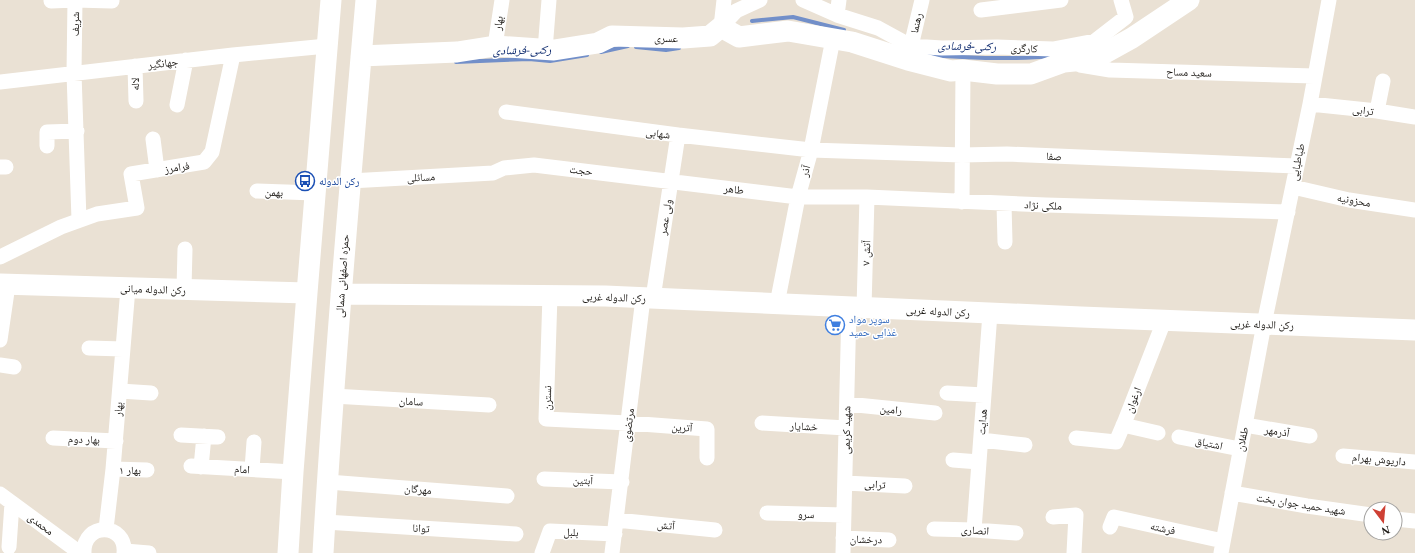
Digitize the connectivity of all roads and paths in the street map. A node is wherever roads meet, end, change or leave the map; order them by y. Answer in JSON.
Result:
{"nodes":[{"id":1,"x":75,"y":0,"type":"edge"},
{"id":2,"x":331,"y":0,"type":"edge"},
{"id":3,"x":366,"y":0,"type":"edge"},
{"id":4,"x":502,"y":0,"type":"edge"},
{"id":5,"x":549,"y":0,"type":"edge"},
{"id":6,"x":724,"y":0,"type":"edge"},
{"id":7,"x":760,"y":0,"type":"edge"},
{"id":8,"x":803,"y":0,"type":"edge"},
{"id":9,"x":839,"y":0,"type":"edge"},
{"id":10,"x":922,"y":0,"type":"edge"},
{"id":11,"x":1061,"y":0,"type":"edge"},
{"id":12,"x":1121,"y":0,"type":"edge"},
{"id":13,"x":1189,"y":0,"type":"edge"},
{"id":14,"x":1329,"y":0,"type":"edge"},
{"id":15,"x":51,"y":1,"type":"edge"},
{"id":16,"x":112,"y":1,"type":"edge"},
{"id":17,"x":981,"y":10,"type":"dead end"},
{"id":18,"x":837,"y":15,"type":"junction"},
{"id":19,"x":721,"y":27,"type":"junction"},
{"id":20,"x":833,"y":39,"type":"junction"},
{"id":21,"x":327,"y":46,"type":"junction"},
{"id":22,"x":495,"y":46,"type":"junction"},
{"id":23,"x":911,"y":46,"type":"junction"},
{"id":24,"x":545,"y":50,"type":"junction"},
{"id":25,"x":233,"y":55,"type":"junction"},
{"id":26,"x":361,"y":56,"type":"junction"},
{"id":27,"x":186,"y":60,"type":"junction"},
{"id":28,"x":1064,"y":62,"type":"junction"},
{"id":29,"x":135,"y":66,"type":"junction"},
{"id":30,"x":963,"y":70,"type":"junction"},
{"id":31,"x":74,"y":73,"type":"junction"},
{"id":32,"x":1314,"y":76,"type":"junction"},
{"id":33,"x":1383,"y":80,"type":"dead end"},
{"id":34,"x":0,"y":82,"type":"edge"},
{"id":35,"x":323,"y":92,"type":"junction"},
{"id":36,"x":136,"y":101,"type":"dead end"},
{"id":37,"x":1310,"y":104,"type":"junction"},
{"id":38,"x":177,"y":105,"type":"dead end"},
{"id":39,"x":357,"y":105,"type":"junction"},
{"id":40,"x":1377,"y":111,"type":"junction"},
{"id":41,"x":506,"y":112,"type":"dead end"},
{"id":42,"x":1415,"y":117,"type":"edge"},
{"id":43,"x":77,"y":131,"type":"junction"},
{"id":44,"x":678,"y":136,"type":"junction"},
{"id":45,"x":153,"y":139,"type":"dead end"},
{"id":46,"x":320,"y":144,"type":"junction"},
{"id":47,"x":47,"y":146,"type":"dead end"},
{"id":48,"x":353,"y":148,"type":"junction"},
{"id":49,"x":810,"y":150,"type":"junction"},
{"id":50,"x":962,"y":155,"type":"junction"},
{"id":51,"x":1297,"y":166,"type":"junction"},
{"id":52,"x":157,"y":170,"type":"junction"},
{"id":53,"x":493,"y":173,"type":"joint"},
{"id":54,"x":350,"y":181,"type":"junction"},
{"id":55,"x":670,"y":182,"type":"junction"},
{"id":56,"x":1293,"y":187,"type":"junction"},
{"id":57,"x":257,"y":192,"type":"dead end"},
{"id":58,"x":315,"y":193,"type":"junction"},
{"id":59,"x":798,"y":197,"type":"junction"},
{"id":60,"x":867,"y":197,"type":"junction"},
{"id":61,"x":962,"y":202,"type":"junction"},
{"id":62,"x":1004,"y":204,"type":"junction"},
{"id":63,"x":1415,"y":210,"type":"edge"},
{"id":64,"x":1288,"y":212,"type":"junction"},
{"id":65,"x":79,"y":220,"type":"junction"},
{"id":66,"x":1005,"y":242,"type":"dead end"},
{"id":67,"x":185,"y":249,"type":"dead end"},
{"id":68,"x":0,"y":257,"type":"edge"},
{"id":69,"x":4,"y":285,"type":"edge"},
{"id":70,"x":128,"y":288,"type":"junction"},
{"id":71,"x":184,"y":290,"type":"junction"},
{"id":72,"x":307,"y":293,"type":"junction"},
{"id":73,"x":341,"y":294,"type":"junction"},
{"id":74,"x":550,"y":295,"type":"junction"},
{"id":75,"x":648,"y":298,"type":"junction"},
{"id":76,"x":778,"y":304,"type":"junction"},
{"id":77,"x":857,"y":307,"type":"junction"},
{"id":78,"x":990,"y":313,"type":"junction"},
{"id":79,"x":1164,"y":321,"type":"junction"},
{"id":80,"x":1264,"y":324,"type":"junction"},
{"id":81,"x":1415,"y":330,"type":"edge"},
{"id":82,"x":0,"y":340,"type":"edge"},
{"id":83,"x":88,"y":348,"type":"dead end"},
{"id":84,"x":123,"y":349,"type":"junction"},
{"id":85,"x":120,"y":392,"type":"junction"},
{"id":86,"x":151,"y":393,"type":"dead end"},
{"id":87,"x":947,"y":393,"type":"dead end"},
{"id":88,"x":984,"y":395,"type":"junction"},
{"id":89,"x":333,"y":396,"type":"junction"},
{"id":90,"x":847,"y":404,"type":"junction"},
{"id":91,"x":489,"y":405,"type":"dead end"},
{"id":92,"x":935,"y":413,"type":"dead end"},
{"id":93,"x":628,"y":423,"type":"junction"},
{"id":94,"x":762,"y":423,"type":"dead end"},
{"id":95,"x":1123,"y":425,"type":"junction"},
{"id":96,"x":1245,"y":425,"type":"junction"},
{"id":97,"x":846,"y":428,"type":"junction"},
{"id":98,"x":1158,"y":433,"type":"dead end"},
{"id":99,"x":181,"y":435,"type":"dead end"},
{"id":100,"x":1310,"y":436,"type":"dead end"},
{"id":101,"x":1179,"y":437,"type":"dead end"},
{"id":102,"x":53,"y":438,"type":"dead end"},
{"id":103,"x":1076,"y":438,"type":"dead end"},
{"id":104,"x":981,"y":440,"type":"junction"},
{"id":105,"x":116,"y":441,"type":"junction"},
{"id":106,"x":254,"y":442,"type":"dead end"},
{"id":107,"x":1025,"y":445,"type":"dead end"},
{"id":108,"x":1240,"y":449,"type":"junction"},
{"id":109,"x":1343,"y":456,"type":"dead end"},
{"id":110,"x":707,"y":458,"type":"dead end"},
{"id":111,"x":952,"y":460,"type":"dead end"},
{"id":112,"x":979,"y":462,"type":"junction"},
{"id":113,"x":1415,"y":462,"type":"edge"},
{"id":114,"x":252,"y":469,"type":"junction"},
{"id":115,"x":113,"y":470,"type":"junction"},
{"id":116,"x":147,"y":470,"type":"dead end"},
{"id":117,"x":293,"y":472,"type":"junction"},
{"id":118,"x":544,"y":479,"type":"dead end"},
{"id":119,"x":328,"y":482,"type":"junction"},
{"id":120,"x":622,"y":482,"type":"junction"},
{"id":121,"x":845,"y":483,"type":"junction"},
{"id":122,"x":905,"y":486,"type":"dead end"},
{"id":123,"x":1232,"y":492,"type":"junction"},
{"id":124,"x":0,"y":494,"type":"edge"},
{"id":125,"x":507,"y":496,"type":"dead end"},
{"id":126,"x":12,"y":503,"type":"junction"},
{"id":127,"x":767,"y":513,"type":"dead end"},
{"id":128,"x":1363,"y":514,"type":"edge"},
{"id":129,"x":844,"y":515,"type":"junction"},
{"id":130,"x":1053,"y":517,"type":"dead end"},
{"id":131,"x":1403,"y":520,"type":"edge"},
{"id":132,"x":325,"y":522,"type":"junction"},
{"id":133,"x":1415,"y":522,"type":"edge"},
{"id":134,"x":616,"y":527,"type":"junction"},
{"id":135,"x":1110,"y":527,"type":"dead end"},
{"id":136,"x":106,"y":529,"type":"junction"},
{"id":137,"x":934,"y":529,"type":"dead end"},
{"id":138,"x":716,"y":530,"type":"dead end"},
{"id":139,"x":974,"y":530,"type":"junction"},
{"id":140,"x":1016,"y":533,"type":"dead end"},
{"id":141,"x":516,"y":534,"type":"dead end"},
{"id":142,"x":889,"y":540,"type":"dead end"},
{"id":143,"x":843,"y":546,"type":"edge"},
{"id":144,"x":9,"y":547,"type":"dead end"},
{"id":145,"x":1222,"y":547,"type":"edge"},
{"id":146,"x":78,"y":552,"type":"edge"},
{"id":147,"x":125,"y":552,"type":"edge"},
{"id":148,"x":149,"y":553,"type":"edge"},
{"id":149,"x":288,"y":553,"type":"edge"},
{"id":150,"x":324,"y":553,"type":"edge"},
{"id":151,"x":542,"y":553,"type":"edge"},
{"id":152,"x":612,"y":553,"type":"edge"},
{"id":153,"x":1074,"y":553,"type":"edge"}],
"edges":[{"from":1,"to":15,"type":"street","name":"شریف"},
{"from":1,"to":16,"type":"street"},
{"from":1,"to":31,"type":"street","name":"شریف"},
{"from":2,"to":21,"type":"main road"},
{"from":3,"to":26,"type":"main road","name":"حمزه اصفهانی شمالی"},
{"from":4,"to":22,"type":"street","name":"بهار"},
{"from":5,"to":24,"type":"street"},
{"from":6,"to":19,"type":"street"},
{"from":7,"to":19,"type":"street"},
{"from":8,"to":18,"type":"street","name":"کارگری"},
{"from":9,"to":18,"type":"street"},
{"from":10,"to":23,"type":"street","name":"رهنما"},
{"from":11,"to":17,"type":"street"},
{"from":12,"to":23,"type":"street","name":"کارگری"},
{"from":13,"to":28,"type":"main road","name":"کارگری"},
{"from":14,"to":32,"type":"street","name":"طباطبایی"},
{"from":18,"to":23,"type":"street","name":"کارگری"},
{"from":19,"to":20,"type":"main road"},
{"from":19,"to":24,"type":"main road","name":"عسری"},
{"from":20,"to":30,"type":"main road"},
{"from":20,"to":49,"type":"street","name":"آذر"},
{"from":21,"to":25,"type":"street","name":"جهانگیر"},
{"from":21,"to":35,"type":"main road"},
{"from":22,"to":24,"type":"main road","name":"عسری"},
{"from":22,"to":26,"type":"main road","name":"عسری"},
{"from":25,"to":27,"type":"street","name":"جهانگیر"},
{"from":25,"to":52,"type":"street","name":"فرامرز"},
{"from":26,"to":39,"type":"main road","name":"حمزه اصفهانی شمالی"},
{"from":27,"to":29,"type":"street","name":"جهانگیر"},
{"from":27,"to":38,"type":"street"},
{"from":28,"to":30,"type":"main road","name":"کارگری"},
{"from":28,"to":32,"type":"street","name":"سعید مساح"},
{"from":29,"to":31,"type":"street","name":"جهانگیر"},
{"from":29,"to":36,"type":"street","name":"لاله"},
{"from":30,"to":50,"type":"street"},
{"from":31,"to":34,"type":"street","name":"جهانگیر"},
{"from":31,"to":43,"type":"street"},
{"from":32,"to":37,"type":"street","name":"طباطبایی"},
{"from":33,"to":40,"type":"street"},
{"from":35,"to":39,"type":"main road"},
{"from":35,"to":46,"type":"main road"},
{"from":37,"to":40,"type":"street","name":"ترابی"},
{"from":37,"to":51,"type":"street","name":"طباطبایی"},
{"from":39,"to":48,"type":"main road","name":"حمزه اصفهانی شمالی"},
{"from":40,"to":42,"type":"street","name":"ترابی"},
{"from":41,"to":44,"type":"street","name":"شهابی"},
{"from":43,"to":47,"type":"street"},
{"from":43,"to":65,"type":"street"},
{"from":44,"to":49,"type":"street","name":"شهابی"},
{"from":44,"to":55,"type":"street","name":"ولی عصر"},
{"from":45,"to":52,"type":"street"},
{"from":46,"to":48,"type":"main road"},
{"from":46,"to":58,"type":"main road"},
{"from":48,"to":54,"type":"main road","name":"حمزه اصفهانی شمالی"},
{"from":49,"to":50,"type":"street","name":"صفا"},
{"from":49,"to":59,"type":"street","name":"آذر"},
{"from":50,"to":51,"type":"street","name":"صفا"},
{"from":50,"to":61,"type":"street"},
{"from":51,"to":56,"type":"street","name":"طباطبایی"},
{"from":52,"to":65,"type":"street","name":"فرامرز"},
{"from":53,"to":54,"type":"street","name":"مسائلی"},
{"from":53,"to":55,"type":"street","name":"حجت"},
{"from":54,"to":73,"type":"main road","name":"حمزه اصفهانی شمالی"},
{"from":55,"to":59,"type":"street","name":"طاهر"},
{"from":55,"to":75,"type":"street","name":"ولی عصر"},
{"from":56,"to":63,"type":"street","name":"محزونیه"},
{"from":56,"to":64,"type":"street","name":"طباطبایی"},
{"from":57,"to":58,"type":"street","name":"بهمن"},
{"from":58,"to":72,"type":"main road"},
{"from":59,"to":60,"type":"street","name":"ملکی نژاد"},
{"from":59,"to":76,"type":"street","name":"آذر"},
{"from":60,"to":61,"type":"street","name":"ملکی نژاد"},
{"from":60,"to":77,"type":"street","name":"آتش ۷"},
{"from":61,"to":62,"type":"street","name":"ملکی نژاد"},
{"from":62,"to":64,"type":"street","name":"ملکی نژاد"},
{"from":62,"to":66,"type":"street"},
{"from":64,"to":80,"type":"street","name":"طباطبایی"},
{"from":65,"to":68,"type":"street","name":"فرامرز"},
{"from":67,"to":71,"type":"street"},
{"from":69,"to":70,"type":"main road","name":"رکن الدوله میانی"},
{"from":69,"to":82,"type":"street"},
{"from":70,"to":71,"type":"main road","name":"رکن الدوله میانی"},
{"from":70,"to":84,"type":"street","name":"بهار"},
{"from":71,"to":72,"type":"main road","name":"رکن الدوله میانی"},
{"from":72,"to":117,"type":"main road"},
{"from":73,"to":74,"type":"main road","name":"رکن الدوله غربی"},
{"from":73,"to":89,"type":"main road","name":"حمزه اصفهانی شمالی"},
{"from":74,"to":75,"type":"main road","name":"رکن الدوله غربی"},
{"from":74,"to":93,"type":"street","name":"نسترن"},
{"from":75,"to":76,"type":"main road","name":"رکن الدوله غربی"},
{"from":75,"to":93,"type":"street","name":"مرتضوی"},
{"from":76,"to":77,"type":"main road","name":"رکن الدوله غربی"},
{"from":77,"to":78,"type":"main road","name":"رکن الدوله غربی"},
{"from":77,"to":90,"type":"street","name":"شهید کریمی"},
{"from":78,"to":79,"type":"main road","name":"رکن الدوله غربی"},
{"from":78,"to":88,"type":"street","name":"هدایت"},
{"from":79,"to":80,"type":"main road","name":"رکن الدوله غربی"},
{"from":79,"to":95,"type":"street","name":"ارغوان"},
{"from":80,"to":81,"type":"main road","name":"رکن الدوله غربی"},
{"from":80,"to":96,"type":"street","name":"طفلان"},
{"from":83,"to":84,"type":"street"},
{"from":84,"to":85,"type":"street","name":"بهار"},
{"from":85,"to":86,"type":"street"},
{"from":85,"to":105,"type":"street","name":"بهار"},
{"from":87,"to":88,"type":"street"},
{"from":88,"to":104,"type":"street","name":"هدایت"},
{"from":89,"to":91,"type":"street","name":"سامان"},
{"from":89,"to":119,"type":"main road","name":"حمزه اصفهانی شمالی"},
{"from":90,"to":92,"type":"street","name":"رامین"},
{"from":90,"to":97,"type":"street","name":"شهید کریمی"},
{"from":93,"to":110,"type":"street","name":"آترین"},
{"from":93,"to":120,"type":"street","name":"مرتضوی"},
{"from":94,"to":97,"type":"street","name":"خشایار"},
{"from":95,"to":98,"type":"street"},
{"from":95,"to":103,"type":"street","name":"ارغوان"},
{"from":96,"to":100,"type":"street","name":"آذرمهر"},
{"from":96,"to":108,"type":"street","name":"طفلان"},
{"from":97,"to":121,"type":"street","name":"شهید کریمی"},
{"from":99,"to":114,"type":"street","name":"امام"},
{"from":101,"to":108,"type":"street","name":"اشتیاق"},
{"from":102,"to":105,"type":"street","name":"بهار دوم"},
{"from":104,"to":107,"type":"street"},
{"from":104,"to":112,"type":"street","name":"هدایت"},
{"from":105,"to":115,"type":"street","name":"بهار"},
{"from":106,"to":114,"type":"street"},
{"from":108,"to":123,"type":"street","name":"طفلان"},
{"from":109,"to":113,"type":"street","name":"داریوش بهرام"},
{"from":111,"to":112,"type":"street"},
{"from":112,"to":139,"type":"street","name":"هدایت"},
{"from":114,"to":117,"type":"street","name":"امام"},
{"from":115,"to":116,"type":"street","name":"بهار ۱"},
{"from":115,"to":136,"type":"street","name":"بهار"},
{"from":117,"to":149,"type":"main road"},
{"from":118,"to":120,"type":"street","name":"آبتین"},
{"from":119,"to":125,"type":"street","name":"مهرگان"},
{"from":119,"to":132,"type":"main road","name":"حمزه اصفهانی شمالی"},
{"from":120,"to":134,"type":"street","name":"مرتضوی"},
{"from":121,"to":122,"type":"street","name":"ترابی"},
{"from":121,"to":129,"type":"street","name":"شهید کریمی"},
{"from":123,"to":128,"type":"street","name":"شهید حمید جوان بخت"},
{"from":123,"to":145,"type":"street","name":"طفلان"},
{"from":124,"to":126,"type":"street","name":"محمدی"},
{"from":126,"to":144,"type":"street"},
{"from":126,"to":146,"type":"street","name":"محمدی"},
{"from":127,"to":129,"type":"street","name":"سرو"},
{"from":129,"to":143,"type":"street","name":"شهید کریمی"},
{"from":130,"to":153,"type":"street"},
{"from":131,"to":133,"type":"street"},
{"from":132,"to":141,"type":"street","name":"توانا"},
{"from":132,"to":150,"type":"main road","name":"حمزه اصفهانی شمالی"},
{"from":134,"to":138,"type":"street","name":"آتش"},
{"from":134,"to":151,"type":"street","name":"بلبل"},
{"from":134,"to":152,"type":"street","name":"مرتضوی"},
{"from":135,"to":145,"type":"street","name":"فرشته"},
{"from":136,"to":146,"type":"street"},
{"from":136,"to":147,"type":"street"},
{"from":137,"to":139,"type":"street","name":"انصاری"},
{"from":139,"to":140,"type":"street","name":"انصاری"},
{"from":142,"to":143,"type":"street","name":"درخشان"},
{"from":147,"to":148,"type":"street"}]}
